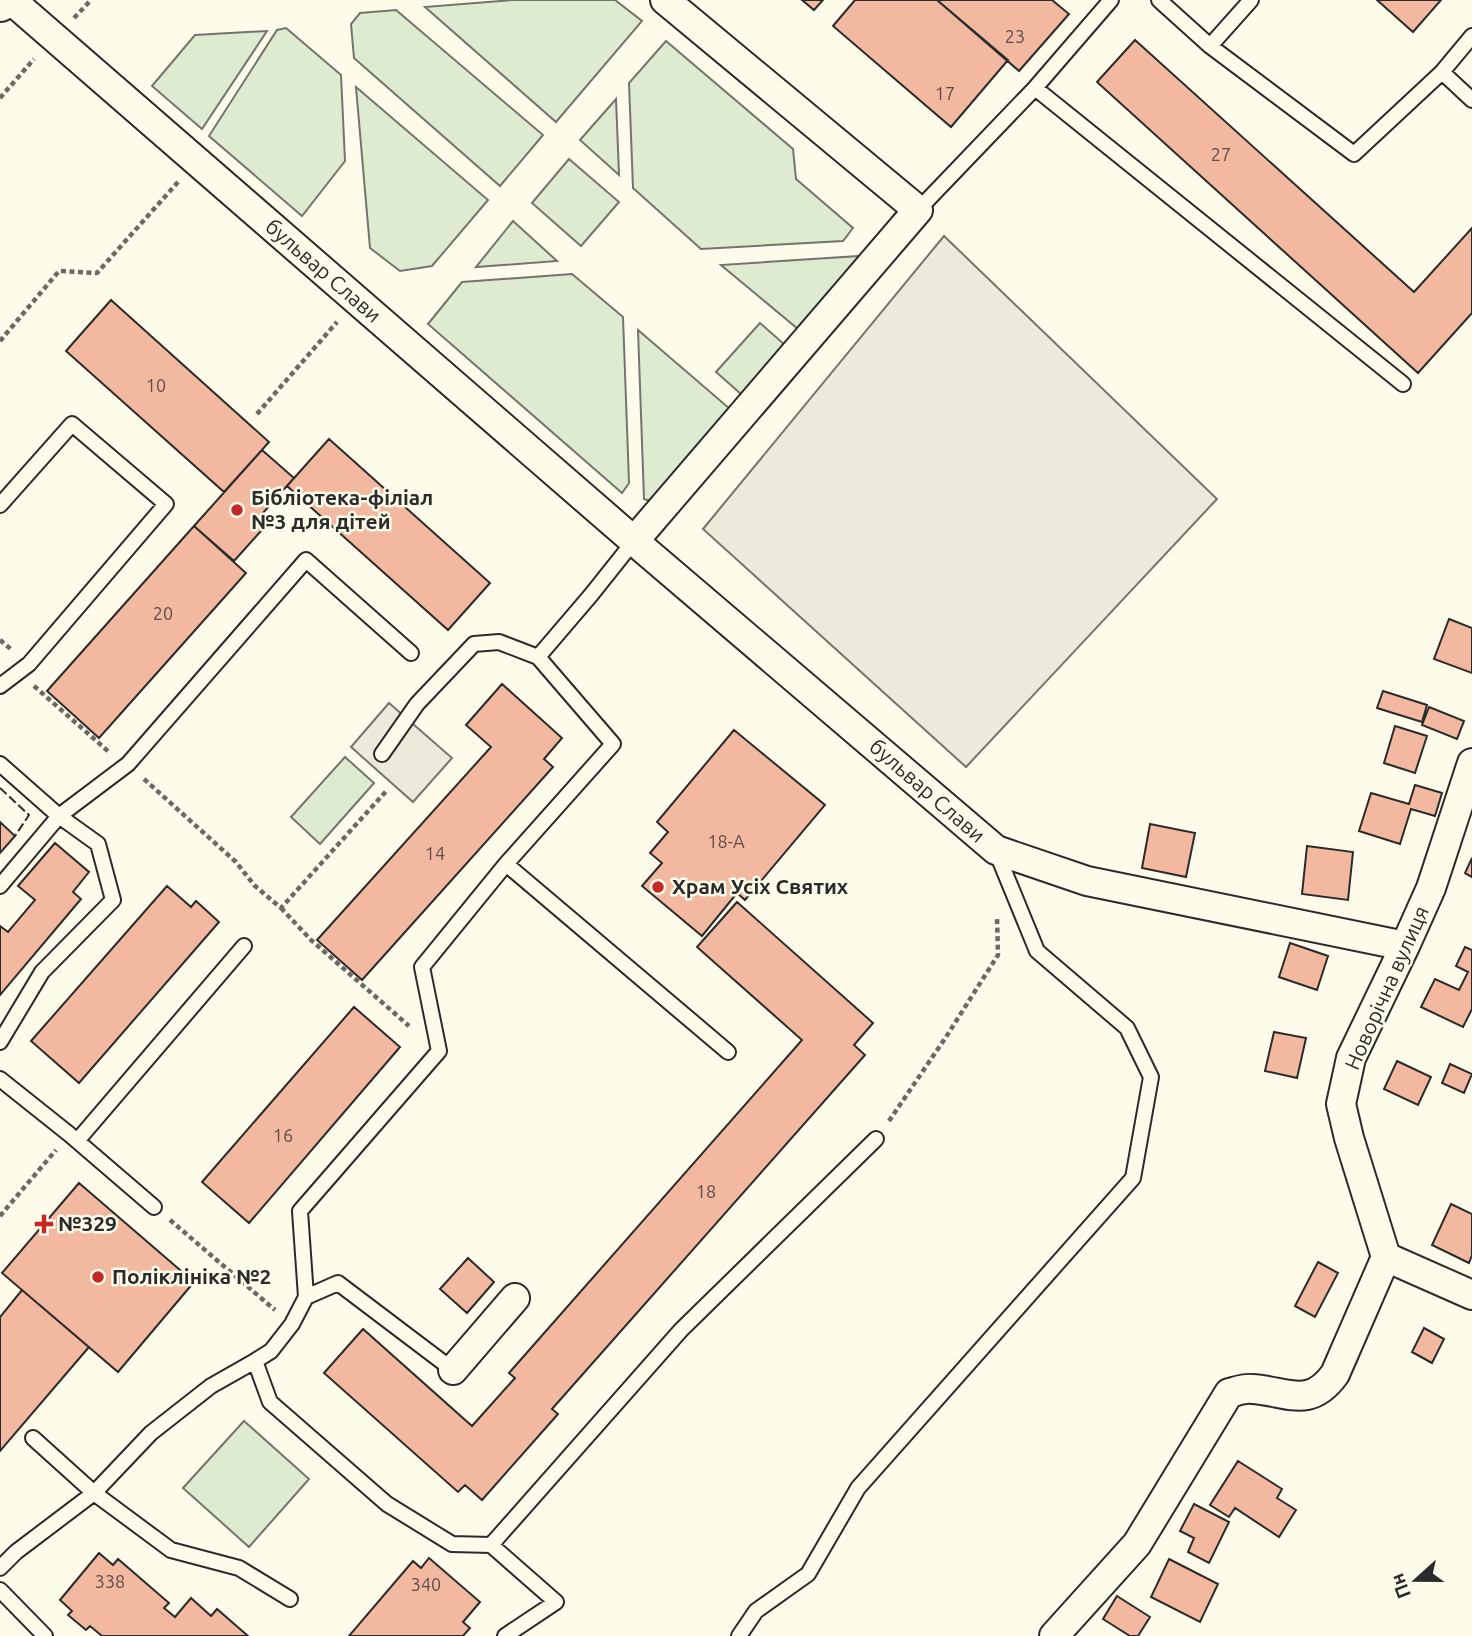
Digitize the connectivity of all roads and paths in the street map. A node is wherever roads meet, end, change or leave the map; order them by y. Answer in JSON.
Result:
{"nodes":[{"id":1,"x":11,"y":0,"type":"edge"},
{"id":2,"x":665,"y":0,"type":"edge"},
{"id":3,"x":1111,"y":0,"type":"edge"},
{"id":4,"x":1159,"y":0,"type":"edge"},
{"id":5,"x":1251,"y":0,"type":"edge"},
{"id":6,"x":1472,"y":36,"type":"edge"},
{"id":7,"x":1210,"y":46,"type":"junction"},
{"id":8,"x":1442,"y":72,"type":"junction"},
{"id":9,"x":1035,"y":88,"type":"junction"},
{"id":10,"x":1472,"y":100,"type":"edge"},
{"id":11,"x":196,"y":161,"type":"junction"},
{"id":12,"x":918,"y":211,"type":"junction"},
{"id":13,"x":356,"y":300,"type":"junction"},
{"id":14,"x":0,"y":341,"type":"edge"},
{"id":15,"x":1403,"y":384,"type":"dead end"},
{"id":16,"x":257,"y":414,"type":"dead end"},
{"id":17,"x":0,"y":505,"type":"edge"},
{"id":18,"x":634,"y":541,"type":"junction"},
{"id":19,"x":411,"y":653,"type":"dead end"},
{"id":20,"x":538,"y":657,"type":"junction"},
{"id":21,"x":0,"y":687,"type":"edge"},
{"id":22,"x":382,"y":754,"type":"dead end"},
{"id":23,"x":1472,"y":763,"type":"edge"},
{"id":24,"x":0,"y":764,"type":"edge"},
{"id":25,"x":388,"y":789,"type":"dead end"},
{"id":26,"x":59,"y":816,"type":"junction"},
{"id":27,"x":996,"y":850,"type":"junction"},
{"id":28,"x":236,"y":862,"type":"dead end"},
{"id":29,"x":506,"y":864,"type":"junction"},
{"id":30,"x":0,"y":886,"type":"edge"},
{"id":31,"x":281,"y":908,"type":"junction"},
{"id":32,"x":997,"y":915,"type":"dead end"},
{"id":33,"x":244,"y":946,"type":"dead end"},
{"id":34,"x":1405,"y":946,"type":"junction"},
{"id":35,"x":0,"y":1042,"type":"edge"},
{"id":36,"x":439,"y":1051,"type":"junction"},
{"id":37,"x":728,"y":1052,"type":"dead end"},
{"id":38,"x":0,"y":1079,"type":"edge"},
{"id":39,"x":73,"y":1138,"type":"junction"},
{"id":40,"x":876,"y":1139,"type":"joint"},
{"id":41,"x":154,"y":1207,"type":"joint"},
{"id":42,"x":0,"y":1216,"type":"edge"},
{"id":43,"x":1386,"y":1257,"type":"junction"},
{"id":44,"x":1472,"y":1295,"type":"edge"},
{"id":45,"x":306,"y":1297,"type":"junction"},
{"id":46,"x":515,"y":1298,"type":"dead end"},
{"id":47,"x":292,"y":1324,"type":"junction"},
{"id":48,"x":255,"y":1362,"type":"junction"},
{"id":49,"x":453,"y":1370,"type":"joint"},
{"id":50,"x":33,"y":1438,"type":"dead end"},
{"id":51,"x":94,"y":1493,"type":"junction"},
{"id":52,"x":491,"y":1545,"type":"junction"},
{"id":53,"x":0,"y":1568,"type":"edge"},
{"id":54,"x":0,"y":1590,"type":"edge"},
{"id":55,"x":290,"y":1599,"type":"dead end"},
{"id":56,"x":45,"y":1636,"type":"edge"},
{"id":57,"x":505,"y":1636,"type":"edge"},
{"id":58,"x":739,"y":1636,"type":"edge"},
{"id":59,"x":1054,"y":1636,"type":"edge"}],
"edges":[{"from":1,"to":11,"type":"street","name":"бульвар Слави"},
{"from":2,"to":12,"type":"street"},
{"from":3,"to":9,"type":"lane"},
{"from":4,"to":7,"type":"lane"},
{"from":5,"to":7,"type":"lane"},
{"from":6,"to":8,"type":"lane"},
{"from":7,"to":8,"type":"lane"},
{"from":8,"to":10,"type":"lane"},
{"from":9,"to":12,"type":"lane"},
{"from":9,"to":15,"type":"lane"},
{"from":11,"to":13,"type":"street","name":"бульвар Слави"},
{"from":11,"to":14,"type":"path"},
{"from":12,"to":18,"type":"street"},
{"from":13,"to":16,"type":"path"},
{"from":13,"to":18,"type":"street","name":"бульвар Слави"},
{"from":17,"to":21,"type":"lane"},
{"from":18,"to":20,"type":"lane"},
{"from":18,"to":27,"type":"street","name":"бульвар Слави"},
{"from":19,"to":26,"type":"lane"},
{"from":20,"to":22,"type":"lane"},
{"from":20,"to":29,"type":"lane"},
{"from":23,"to":34,"type":"street","name":"Новорічна вулиця"},
{"from":24,"to":26,"type":"lane"},
{"from":25,"to":31,"type":"path"},
{"from":26,"to":30,"type":"lane"},
{"from":26,"to":35,"type":"lane"},
{"from":27,"to":34,"type":"street","name":"бульвар Слави"},
{"from":27,"to":58,"type":"lane"},
{"from":28,"to":31,"type":"path"},
{"from":29,"to":36,"type":"lane"},
{"from":29,"to":37,"type":"lane"},
{"from":31,"to":36,"type":"path"},
{"from":32,"to":40,"type":"path"},
{"from":33,"to":39,"type":"lane"},
{"from":34,"to":43,"type":"street","name":"Новорічна вулиця"},
{"from":36,"to":45,"type":"lane"},
{"from":38,"to":39,"type":"lane"},
{"from":39,"to":41,"type":"lane"},
{"from":39,"to":42,"type":"path"},
{"from":40,"to":52,"type":"lane"},
{"from":41,"to":47,"type":"path"},
{"from":43,"to":44,"type":"street"},
{"from":43,"to":59,"type":"street"},
{"from":45,"to":47,"type":"lane"},
{"from":45,"to":49,"type":"lane"},
{"from":46,"to":49,"type":"street"},
{"from":47,"to":48,"type":"lane"},
{"from":48,"to":51,"type":"lane"},
{"from":48,"to":52,"type":"lane"},
{"from":50,"to":51,"type":"lane"},
{"from":51,"to":53,"type":"lane"},
{"from":51,"to":55,"type":"lane"},
{"from":52,"to":57,"type":"lane"},
{"from":54,"to":56,"type":"lane"}]}
